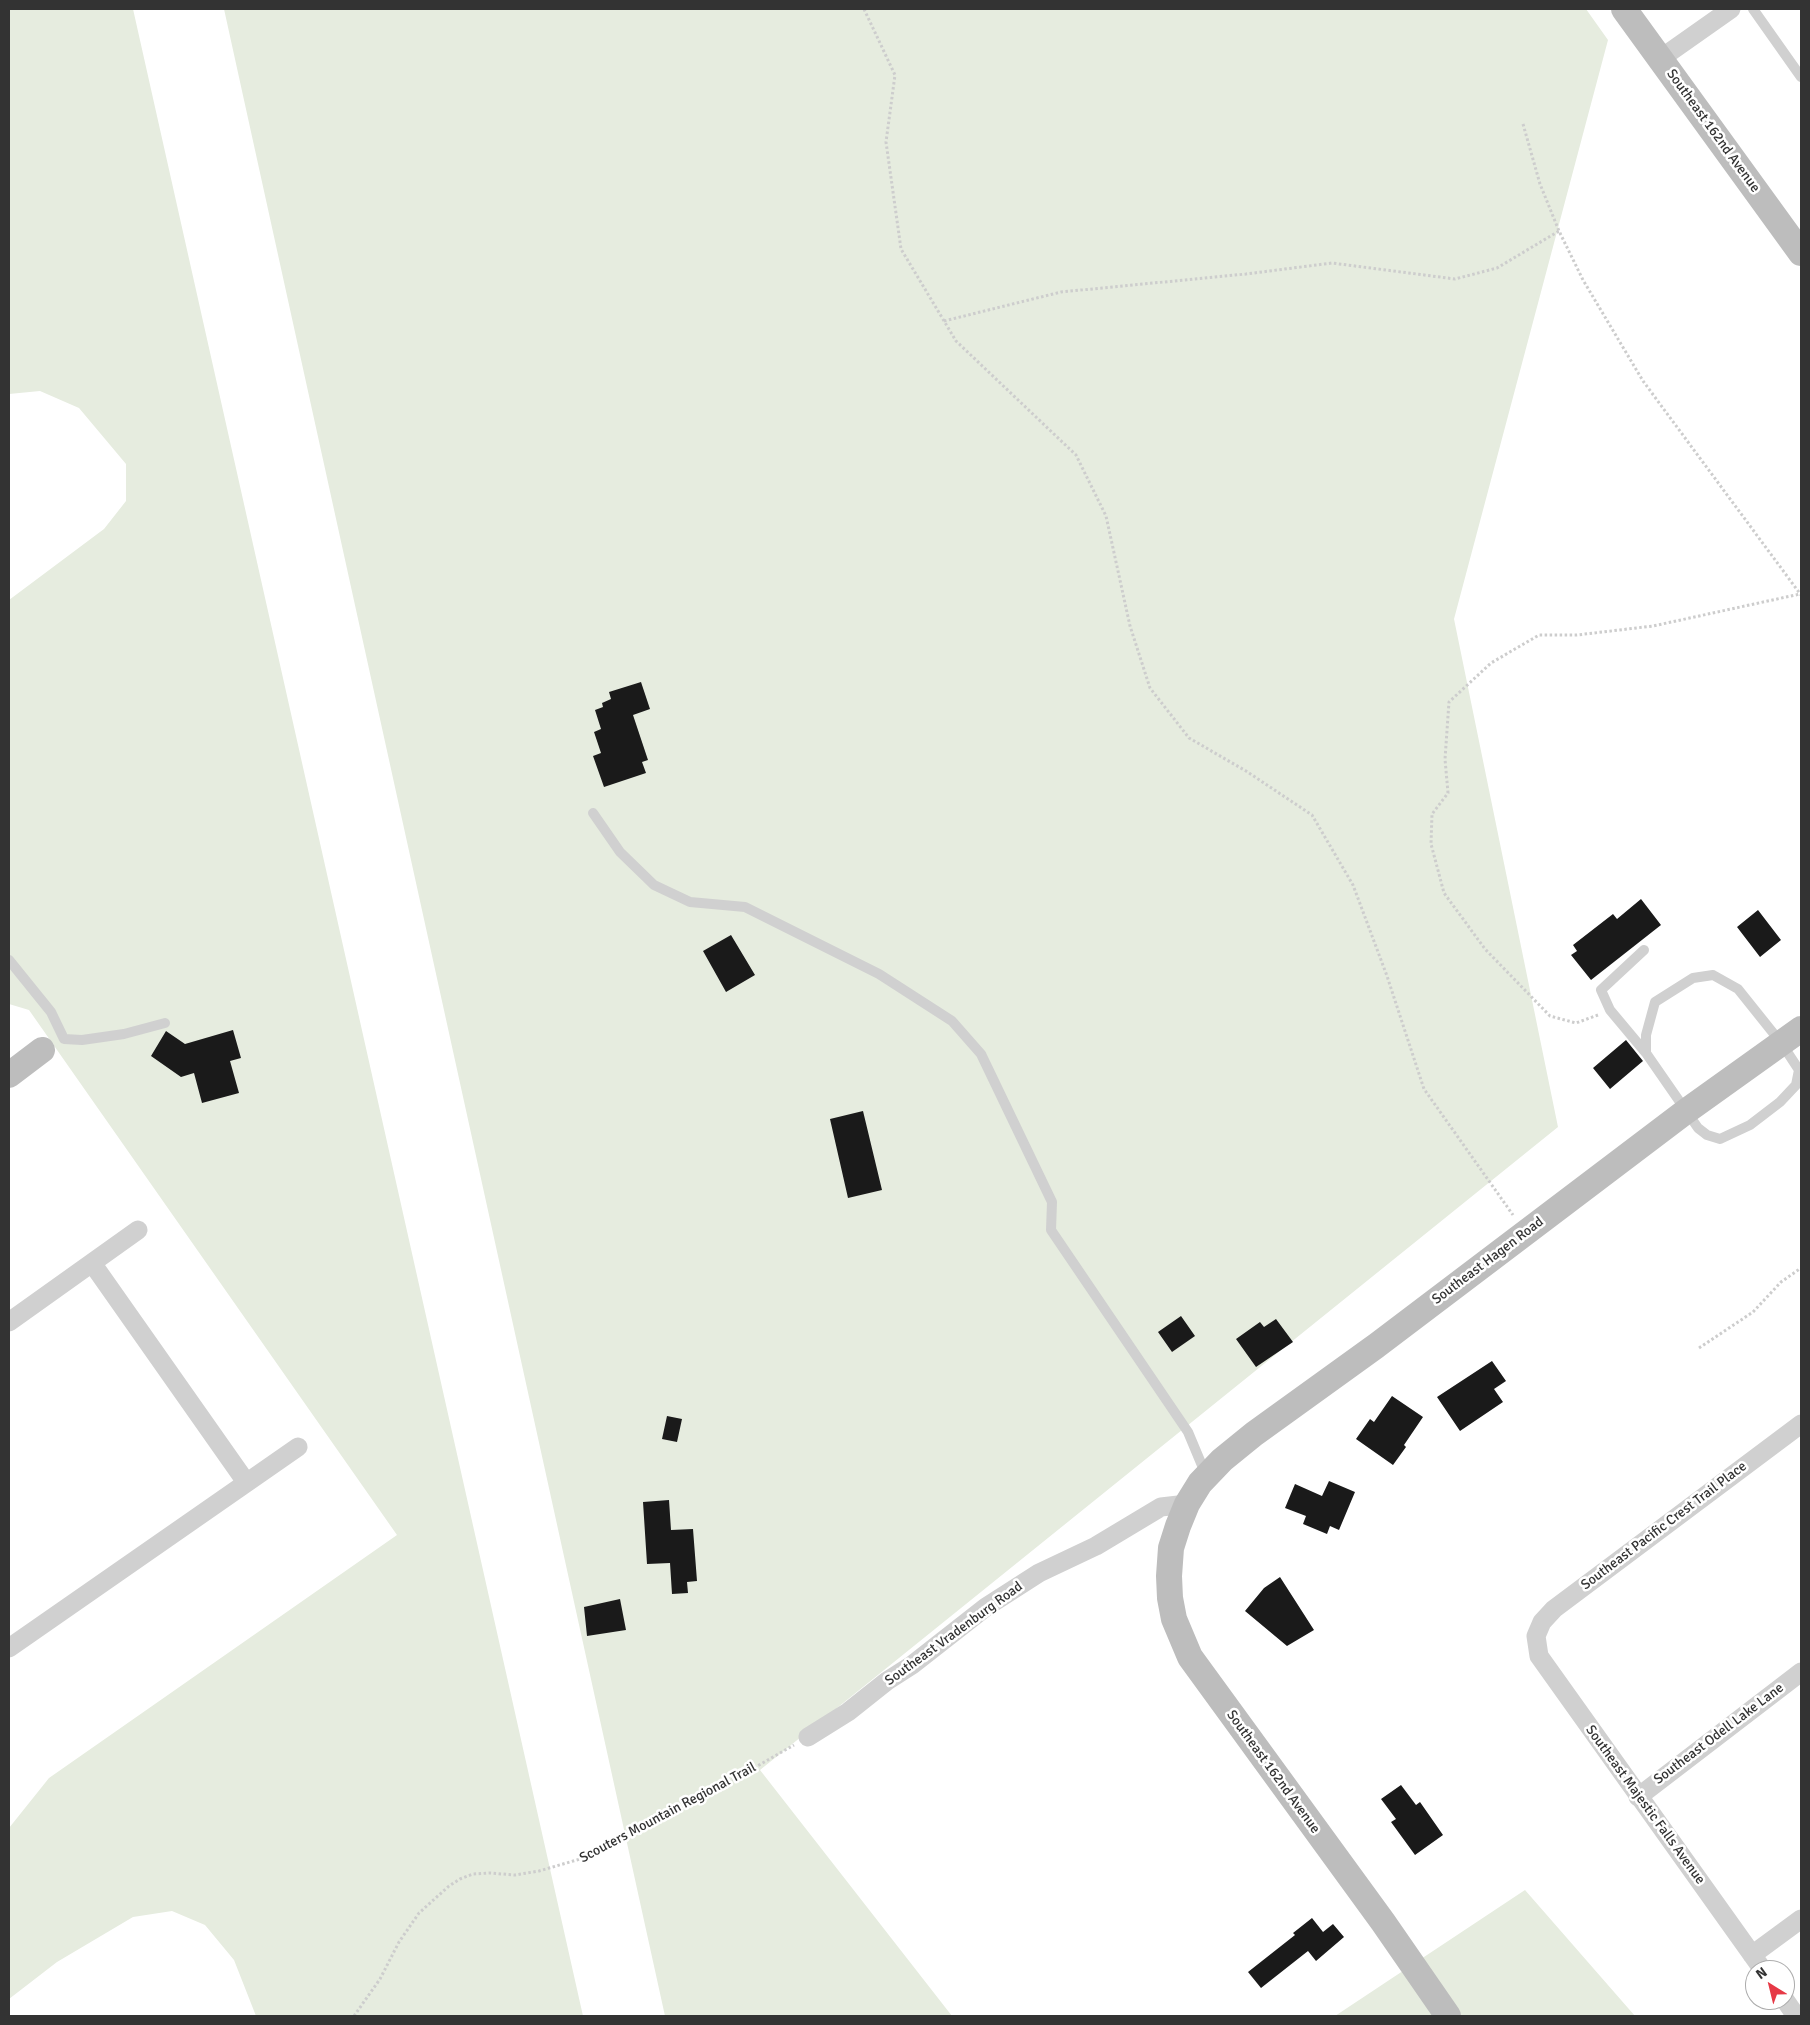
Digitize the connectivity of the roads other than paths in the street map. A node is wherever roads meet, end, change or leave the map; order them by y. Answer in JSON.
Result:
{"nodes":[{"id":1,"x":1624,"y":9,"type":"edge"},
{"id":2,"x":1731,"y":9,"type":"edge"},
{"id":3,"x":1753,"y":9,"type":"edge"},
{"id":4,"x":1660,"y":59,"type":"junction"},
{"id":5,"x":1801,"y":77,"type":"edge"},
{"id":6,"x":1801,"y":253,"type":"edge"},
{"id":7,"x":593,"y":813,"type":"dead end"},
{"id":8,"x":1644,"y":950,"type":"dead end"},
{"id":9,"x":9,"y":960,"type":"edge"},
{"id":10,"x":165,"y":1023,"type":"dead end"},
{"id":11,"x":1791,"y":1036,"type":"edge"},
{"id":12,"x":42,"y":1050,"type":"dead end"},
{"id":13,"x":1646,"y":1053,"type":"junction"},
{"id":14,"x":9,"y":1075,"type":"edge"},
{"id":15,"x":1685,"y":1112,"type":"junction"},
{"id":16,"x":138,"y":1230,"type":"dead end"},
{"id":17,"x":92,"y":1263,"type":"junction"},
{"id":18,"x":9,"y":1322,"type":"edge"},
{"id":19,"x":1801,"y":1424,"type":"edge"},
{"id":20,"x":298,"y":1447,"type":"dead end"},
{"id":21,"x":1207,"y":1476,"type":"junction"},
{"id":22,"x":246,"y":1482,"type":"junction"},
{"id":23,"x":1187,"y":1504,"type":"junction"},
{"id":24,"x":1536,"y":1636,"type":"joint"},
{"id":25,"x":9,"y":1648,"type":"edge"},
{"id":26,"x":1801,"y":1672,"type":"edge"},
{"id":27,"x":808,"y":1736,"type":"road end"},
{"id":28,"x":1638,"y":1797,"type":"junction"},
{"id":29,"x":1801,"y":1919,"type":"edge"},
{"id":30,"x":1756,"y":1960,"type":"edge"},
{"id":31,"x":1761,"y":1960,"type":"edge"},
{"id":32,"x":1448,"y":2016,"type":"edge"}],
"edges":[{"from":1,"to":4,"type":"street","name":"Southeast 162nd Avenue"},
{"from":2,"to":4,"type":"street"},
{"from":3,"to":5,"type":"lane"},
{"from":4,"to":6,"type":"street","name":"Southeast 162nd Avenue"},
{"from":7,"to":21,"type":"lane"},
{"from":8,"to":13,"type":"lane"},
{"from":9,"to":10,"type":"lane"},
{"from":11,"to":13,"type":"lane"},
{"from":11,"to":15,"type":"street","name":"Southeast Hagen Road"},
{"from":11,"to":15,"type":"lane"},
{"from":12,"to":14,"type":"street"},
{"from":13,"to":15,"type":"lane"},
{"from":15,"to":21,"type":"street","name":"Southeast Hagen Road"},
{"from":16,"to":17,"type":"street"},
{"from":17,"to":18,"type":"street"},
{"from":17,"to":22,"type":"street"},
{"from":19,"to":24,"type":"street","name":"Southeast Pacific Crest Trail Place"},
{"from":20,"to":22,"type":"street"},
{"from":21,"to":23,"type":"street","name":"Southeast Hagen Road"},
{"from":22,"to":25,"type":"street"},
{"from":23,"to":27,"type":"street","name":"Southeast Vradenburg Road"},
{"from":23,"to":32,"type":"street","name":"Southeast 162nd Avenue"},
{"from":24,"to":28,"type":"street","name":"Southeast Majestic Falls Avenue"},
{"from":26,"to":28,"type":"street","name":"Southeast Odell Lake Lane"},
{"from":28,"to":30,"type":"street","name":"Southeast Majestic Falls Avenue"},
{"from":29,"to":31,"type":"street"}]}
